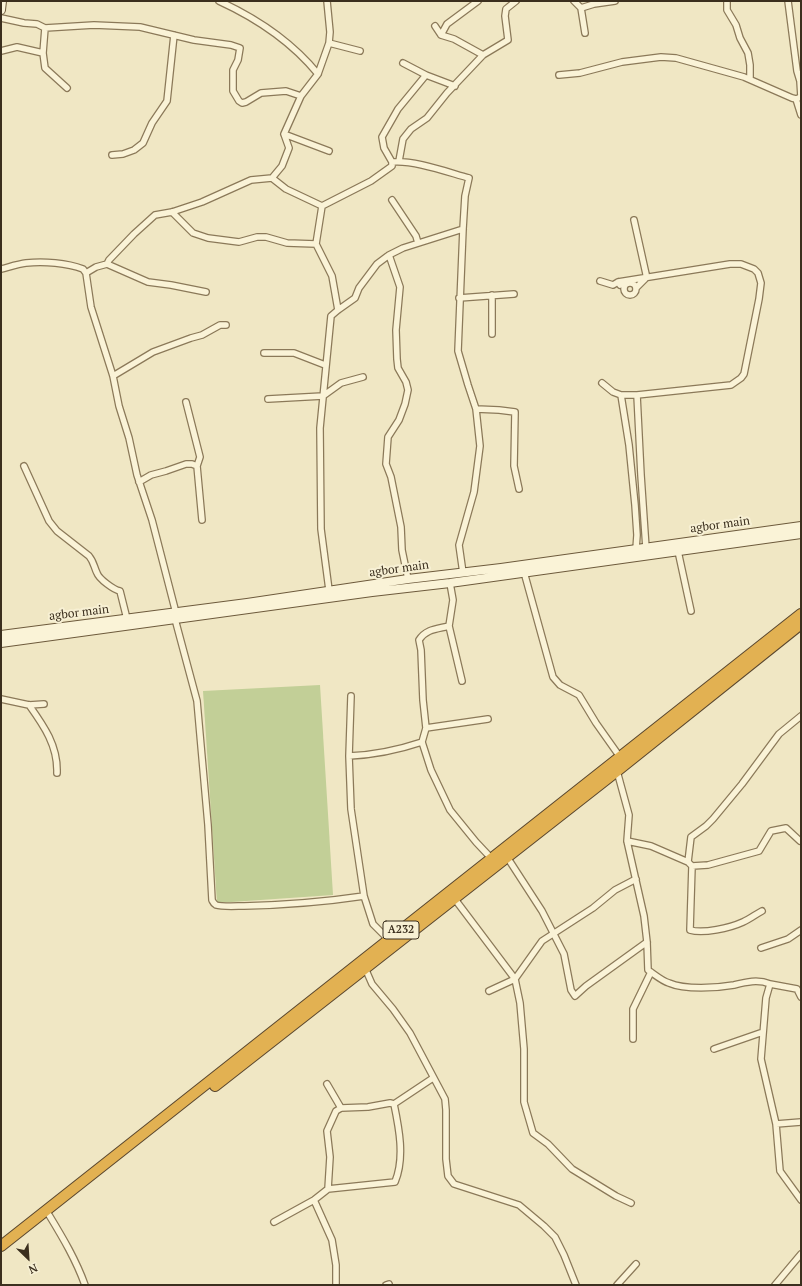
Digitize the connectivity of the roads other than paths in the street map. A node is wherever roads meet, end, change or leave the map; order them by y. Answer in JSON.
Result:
{"nodes":[{"id":1,"x":2,"y":1,"type":"edge"},
{"id":2,"x":218,"y":1,"type":"edge"},
{"id":3,"x":327,"y":1,"type":"edge"},
{"id":4,"x":478,"y":1,"type":"edge"},
{"id":5,"x":516,"y":1,"type":"edge"},
{"id":6,"x":574,"y":1,"type":"edge"},
{"id":7,"x":615,"y":1,"type":"edge"},
{"id":8,"x":727,"y":1,"type":"edge"},
{"id":9,"x":788,"y":1,"type":"edge"},
{"id":10,"x":581,"y":8,"type":"junction"},
{"id":11,"x":1,"y":10,"type":"edge"},
{"id":12,"x":1,"y":18,"type":"edge"},
{"id":13,"x":435,"y":26,"type":"dead end"},
{"id":14,"x":45,"y":28,"type":"junction"},
{"id":15,"x":585,"y":33,"type":"dead end"},
{"id":16,"x":174,"y":35,"type":"junction"},
{"id":17,"x":441,"y":35,"type":"junction"},
{"id":18,"x":329,"y":44,"type":"junction"},
{"id":19,"x":1,"y":51,"type":"edge"},
{"id":20,"x":360,"y":51,"type":"dead end"},
{"id":21,"x":43,"y":53,"type":"junction"},
{"id":22,"x":483,"y":55,"type":"junction"},
{"id":23,"x":403,"y":63,"type":"dead end"},
{"id":24,"x":318,"y":74,"type":"junction"},
{"id":25,"x":426,"y":75,"type":"junction"},
{"id":26,"x":559,"y":75,"type":"dead end"},
{"id":27,"x":750,"y":79,"type":"junction"},
{"id":28,"x":800,"y":81,"type":"edge"},
{"id":29,"x":454,"y":86,"type":"junction"},
{"id":30,"x":67,"y":88,"type":"dead end"},
{"id":31,"x":301,"y":96,"type":"junction"},
{"id":32,"x":796,"y":99,"type":"junction"},
{"id":33,"x":801,"y":115,"type":"edge"},
{"id":34,"x":284,"y":134,"type":"junction"},
{"id":35,"x":329,"y":151,"type":"dead end"},
{"id":36,"x":112,"y":155,"type":"dead end"},
{"id":37,"x":392,"y":162,"type":"junction"},
{"id":38,"x":399,"y":162,"type":"junction"},
{"id":39,"x":272,"y":178,"type":"junction"},
{"id":40,"x":392,"y":200,"type":"dead end"},
{"id":41,"x":322,"y":206,"type":"junction"},
{"id":42,"x":172,"y":212,"type":"junction"},
{"id":43,"x":634,"y":220,"type":"dead end"},
{"id":44,"x":463,"y":229,"type":"junction"},
{"id":45,"x":418,"y":243,"type":"junction"},
{"id":46,"x":316,"y":244,"type":"junction"},
{"id":47,"x":389,"y":254,"type":"junction"},
{"id":48,"x":107,"y":264,"type":"junction"},
{"id":49,"x":1,"y":269,"type":"edge"},
{"id":50,"x":86,"y":273,"type":"junction"},
{"id":51,"x":646,"y":278,"type":"junction"},
{"id":52,"x":600,"y":281,"type":"dead end"},
{"id":53,"x":618,"y":282,"type":"junction"},
{"id":54,"x":636,"y":288,"type":"junction"},
{"id":55,"x":624,"y":289,"type":"junction"},
{"id":56,"x":206,"y":292,"type":"dead end"},
{"id":57,"x":514,"y":294,"type":"dead end"},
{"id":58,"x":492,"y":295,"type":"junction"},
{"id":59,"x":459,"y":298,"type":"junction"},
{"id":60,"x":338,"y":310,"type":"junction"},
{"id":61,"x":226,"y":325,"type":"dead end"},
{"id":62,"x":492,"y":334,"type":"dead end"},
{"id":63,"x":264,"y":354,"type":"dead end"},
{"id":64,"x":326,"y":365,"type":"junction"},
{"id":65,"x":113,"y":376,"type":"junction"},
{"id":66,"x":363,"y":377,"type":"dead end"},
{"id":67,"x":602,"y":383,"type":"dead end"},
{"id":68,"x":621,"y":394,"type":"junction"},
{"id":69,"x":637,"y":395,"type":"junction"},
{"id":70,"x":323,"y":396,"type":"junction"},
{"id":71,"x":268,"y":398,"type":"dead end"},
{"id":72,"x":186,"y":402,"type":"dead end"},
{"id":73,"x":476,"y":409,"type":"junction"},
{"id":74,"x":24,"y":466,"type":"dead end"},
{"id":75,"x":197,"y":466,"type":"junction"},
{"id":76,"x":139,"y":482,"type":"junction"},
{"id":77,"x":519,"y":489,"type":"dead end"},
{"id":78,"x":202,"y":520,"type":"dead end"},
{"id":79,"x":801,"y":526,"type":"edge"},
{"id":80,"x":801,"y":534,"type":"edge"},
{"id":81,"x":646,"y":548,"type":"junction"},
{"id":82,"x":636,"y":549,"type":"junction"},
{"id":83,"x":678,"y":551,"type":"junction"},
{"id":84,"x":524,"y":572,"type":"junction"},
{"id":85,"x":463,"y":573,"type":"junction"},
{"id":86,"x":408,"y":578,"type":"junction"},
{"id":87,"x":450,"y":583,"type":"junction"},
{"id":88,"x":329,"y":590,"type":"junction"},
{"id":89,"x":691,"y":611,"type":"dead end"},
{"id":90,"x":801,"y":614,"type":"edge"},
{"id":91,"x":176,"y":616,"type":"junction"},
{"id":92,"x":127,"y":619,"type":"junction"},
{"id":93,"x":801,"y":624,"type":"edge"},
{"id":94,"x":449,"y":626,"type":"junction"},
{"id":95,"x":1,"y":635,"type":"edge"},
{"id":96,"x":1,"y":643,"type":"edge"},
{"id":97,"x":462,"y":681,"type":"dead end"},
{"id":98,"x":351,"y":696,"type":"dead end"},
{"id":99,"x":1,"y":699,"type":"edge"},
{"id":100,"x":44,"y":704,"type":"dead end"},
{"id":101,"x":29,"y":705,"type":"junction"},
{"id":102,"x":801,"y":716,"type":"edge"},
{"id":103,"x":488,"y":719,"type":"dead end"},
{"id":104,"x":426,"y":728,"type":"junction"},
{"id":105,"x":422,"y":742,"type":"junction"},
{"id":106,"x":349,"y":756,"type":"junction"},
{"id":107,"x":620,"y":756,"type":"junction"},
{"id":108,"x":618,"y":771,"type":"junction"},
{"id":109,"x":57,"y":773,"type":"dead end"},
{"id":110,"x":627,"y":841,"type":"junction"},
{"id":111,"x":801,"y":843,"type":"edge"},
{"id":112,"x":507,"y":856,"type":"junction"},
{"id":113,"x":494,"y":861,"type":"junction"},
{"id":114,"x":690,"y":864,"type":"junction"},
{"id":115,"x":636,"y":879,"type":"junction"},
{"id":116,"x":364,"y":896,"type":"junction"},
{"id":117,"x":454,"y":898,"type":"junction"},
{"id":118,"x":762,"y":911,"type":"dead end"},
{"id":119,"x":801,"y":930,"type":"edge"},
{"id":120,"x":553,"y":934,"type":"junction"},
{"id":121,"x":388,"y":940,"type":"junction"},
{"id":122,"x":647,"y":942,"type":"junction"},
{"id":123,"x":761,"y":948,"type":"dead end"},
{"id":124,"x":366,"y":968,"type":"junction"},
{"id":125,"x":651,"y":972,"type":"junction"},
{"id":126,"x":515,"y":979,"type":"junction"},
{"id":127,"x":770,"y":984,"type":"junction"},
{"id":128,"x":489,"y":991,"type":"dead end"},
{"id":129,"x":801,"y":997,"type":"edge"},
{"id":130,"x":763,"y":1032,"type":"junction"},
{"id":131,"x":633,"y":1039,"type":"dead end"},
{"id":132,"x":714,"y":1049,"type":"dead end"},
{"id":133,"x":433,"y":1078,"type":"junction"},
{"id":134,"x":327,"y":1084,"type":"dead end"},
{"id":135,"x":394,"y":1104,"type":"junction"},
{"id":136,"x":341,"y":1108,"type":"junction"},
{"id":137,"x":801,"y":1122,"type":"edge"},
{"id":138,"x":776,"y":1124,"type":"junction"},
{"id":139,"x":328,"y":1189,"type":"junction"},
{"id":140,"x":314,"y":1200,"type":"junction"},
{"id":141,"x":801,"y":1200,"type":"edge"},
{"id":142,"x":631,"y":1203,"type":"dead end"},
{"id":143,"x":49,"y":1215,"type":"junction"},
{"id":144,"x":274,"y":1222,"type":"dead end"},
{"id":145,"x":1,"y":1246,"type":"edge"},
{"id":146,"x":1,"y":1254,"type":"edge"},
{"id":147,"x":801,"y":1254,"type":"edge"},
{"id":148,"x":636,"y":1264,"type":"dead end"},
{"id":149,"x":389,"y":1284,"type":"edge"},
{"id":150,"x":85,"y":1285,"type":"edge"},
{"id":151,"x":336,"y":1285,"type":"edge"},
{"id":152,"x":386,"y":1285,"type":"edge"},
{"id":153,"x":576,"y":1285,"type":"edge"},
{"id":154,"x":618,"y":1285,"type":"edge"},
{"id":155,"x":775,"y":1285,"type":"edge"}],
"edges":[{"from":1,"to":11,"type":"main road"},
{"from":2,"to":24,"type":"street"},
{"from":3,"to":18,"type":"street"},
{"from":4,"to":17,"type":"street"},
{"from":5,"to":22,"type":"street"},
{"from":6,"to":10,"type":"street"},
{"from":7,"to":10,"type":"street"},
{"from":8,"to":27,"type":"street"},
{"from":9,"to":28,"type":"street"},
{"from":10,"to":15,"type":"street"},
{"from":12,"to":14,"type":"street"},
{"from":13,"to":17,"type":"street"},
{"from":14,"to":16,"type":"street"},
{"from":14,"to":21,"type":"street"},
{"from":16,"to":31,"type":"street"},
{"from":16,"to":36,"type":"street"},
{"from":17,"to":22,"type":"street"},
{"from":18,"to":20,"type":"street"},
{"from":18,"to":24,"type":"street"},
{"from":19,"to":21,"type":"street"},
{"from":21,"to":30,"type":"street"},
{"from":22,"to":29,"type":"street"},
{"from":23,"to":25,"type":"street"},
{"from":24,"to":31,"type":"street"},
{"from":25,"to":29,"type":"street"},
{"from":25,"to":37,"type":"street"},
{"from":26,"to":27,"type":"street"},
{"from":27,"to":32,"type":"street"},
{"from":28,"to":32,"type":"street"},
{"from":29,"to":38,"type":"street"},
{"from":31,"to":34,"type":"street"},
{"from":32,"to":33,"type":"street"},
{"from":34,"to":35,"type":"street"},
{"from":34,"to":39,"type":"street"},
{"from":37,"to":38,"type":"street"},
{"from":37,"to":41,"type":"street"},
{"from":38,"to":44,"type":"street"},
{"from":39,"to":41,"type":"street"},
{"from":39,"to":42,"type":"street"},
{"from":40,"to":45,"type":"street"},
{"from":41,"to":46,"type":"street"},
{"from":42,"to":46,"type":"street"},
{"from":42,"to":48,"type":"street"},
{"from":43,"to":51,"type":"street"},
{"from":44,"to":45,"type":"street"},
{"from":44,"to":59,"type":"street"},
{"from":45,"to":47,"type":"street"},
{"from":46,"to":60,"type":"street"},
{"from":47,"to":60,"type":"street"},
{"from":47,"to":86,"type":"street"},
{"from":48,"to":50,"type":"street"},
{"from":48,"to":56,"type":"street"},
{"from":49,"to":50,"type":"street"},
{"from":50,"to":65,"type":"street"},
{"from":51,"to":53,"type":"street"},
{"from":51,"to":54,"type":"street"},
{"from":51,"to":69,"type":"street"},
{"from":52,"to":53,"type":"street"},
{"from":53,"to":55,"type":"street"},
{"from":54,"to":55,"type":"street"},
{"from":54,"to":55,"type":"street"},
{"from":57,"to":58,"type":"street"},
{"from":58,"to":59,"type":"street"},
{"from":58,"to":62,"type":"street"},
{"from":59,"to":73,"type":"street"},
{"from":60,"to":64,"type":"street"},
{"from":61,"to":65,"type":"street"},
{"from":63,"to":64,"type":"street"},
{"from":64,"to":70,"type":"street"},
{"from":65,"to":76,"type":"street"},
{"from":66,"to":70,"type":"street"},
{"from":67,"to":68,"type":"street"},
{"from":68,"to":69,"type":"street"},
{"from":68,"to":82,"type":"street"},
{"from":69,"to":81,"type":"street"},
{"from":70,"to":71,"type":"street"},
{"from":70,"to":88,"type":"street"},
{"from":72,"to":75,"type":"street"},
{"from":73,"to":77,"type":"street"},
{"from":73,"to":85,"type":"street"},
{"from":74,"to":92,"type":"street"},
{"from":75,"to":76,"type":"street"},
{"from":75,"to":78,"type":"street"},
{"from":76,"to":91,"type":"street"},
{"from":79,"to":81,"type":"main road","name":"agbor main"},
{"from":80,"to":83,"type":"main road","name":"agbor main"},
{"from":81,"to":82,"type":"main road","name":"agbor main"},
{"from":82,"to":85,"type":"main road","name":"agbor main"},
{"from":83,"to":84,"type":"main road","name":"agbor main"},
{"from":83,"to":89,"type":"street"},
{"from":84,"to":87,"type":"main road","name":"agbor main"},
{"from":84,"to":107,"type":"street"},
{"from":85,"to":86,"type":"main road","name":"agbor main"},
{"from":86,"to":88,"type":"main road","name":"agbor main"},
{"from":87,"to":91,"type":"main road","name":"agbor main"},
{"from":87,"to":94,"type":"street"},
{"from":88,"to":91,"type":"main road","name":"agbor main"},
{"from":90,"to":107,"type":"highway","number":"A232"},
{"from":91,"to":92,"type":"main road","name":"agbor main"},
{"from":91,"to":96,"type":"main road","name":"agbor main"},
{"from":91,"to":116,"type":"street"},
{"from":92,"to":95,"type":"main road","name":"agbor main"},
{"from":93,"to":108,"type":"highway","number":"A232"},
{"from":94,"to":97,"type":"street"},
{"from":94,"to":104,"type":"street"},
{"from":98,"to":106,"type":"street"},
{"from":99,"to":101,"type":"street"},
{"from":100,"to":101,"type":"street"},
{"from":101,"to":109,"type":"street"},
{"from":102,"to":114,"type":"street"},
{"from":103,"to":104,"type":"street"},
{"from":104,"to":105,"type":"street"},
{"from":105,"to":106,"type":"street"},
{"from":105,"to":113,"type":"street"},
{"from":106,"to":116,"type":"street"},
{"from":107,"to":113,"type":"highway","number":"A232"},
{"from":108,"to":110,"type":"street"},
{"from":108,"to":112,"type":"highway","number":"A232"},
{"from":110,"to":114,"type":"street"},
{"from":110,"to":115,"type":"street"},
{"from":111,"to":114,"type":"street"},
{"from":112,"to":113,"type":"highway","number":"A232"},
{"from":112,"to":120,"type":"street"},
{"from":113,"to":117,"type":"highway","number":"A232"},
{"from":113,"to":121,"type":"highway","number":"A232"},
{"from":114,"to":118,"type":"street"},
{"from":115,"to":120,"type":"street"},
{"from":115,"to":122,"type":"street"},
{"from":116,"to":121,"type":"street"},
{"from":117,"to":124,"type":"highway","number":"A232"},
{"from":117,"to":126,"type":"street"},
{"from":119,"to":123,"type":"street"},
{"from":120,"to":122,"type":"street"},
{"from":120,"to":126,"type":"street"},
{"from":121,"to":145,"type":"highway","number":"A232"},
{"from":122,"to":125,"type":"street"},
{"from":124,"to":133,"type":"street"},
{"from":124,"to":143,"type":"highway","number":"A232"},
{"from":125,"to":127,"type":"street"},
{"from":125,"to":131,"type":"street"},
{"from":126,"to":128,"type":"street"},
{"from":126,"to":142,"type":"street"},
{"from":127,"to":129,"type":"street"},
{"from":127,"to":130,"type":"street"},
{"from":130,"to":132,"type":"street"},
{"from":130,"to":138,"type":"street"},
{"from":133,"to":135,"type":"street"},
{"from":133,"to":153,"type":"street"},
{"from":134,"to":136,"type":"street"},
{"from":135,"to":136,"type":"street"},
{"from":135,"to":139,"type":"street"},
{"from":136,"to":139,"type":"street"},
{"from":137,"to":138,"type":"street"},
{"from":138,"to":141,"type":"street"},
{"from":139,"to":140,"type":"street"},
{"from":140,"to":144,"type":"street"},
{"from":140,"to":151,"type":"street"},
{"from":143,"to":146,"type":"highway","number":"A232"},
{"from":143,"to":150,"type":"street"},
{"from":147,"to":155,"type":"street"},
{"from":148,"to":154,"type":"street"},
{"from":149,"to":152,"type":"street"}]}
